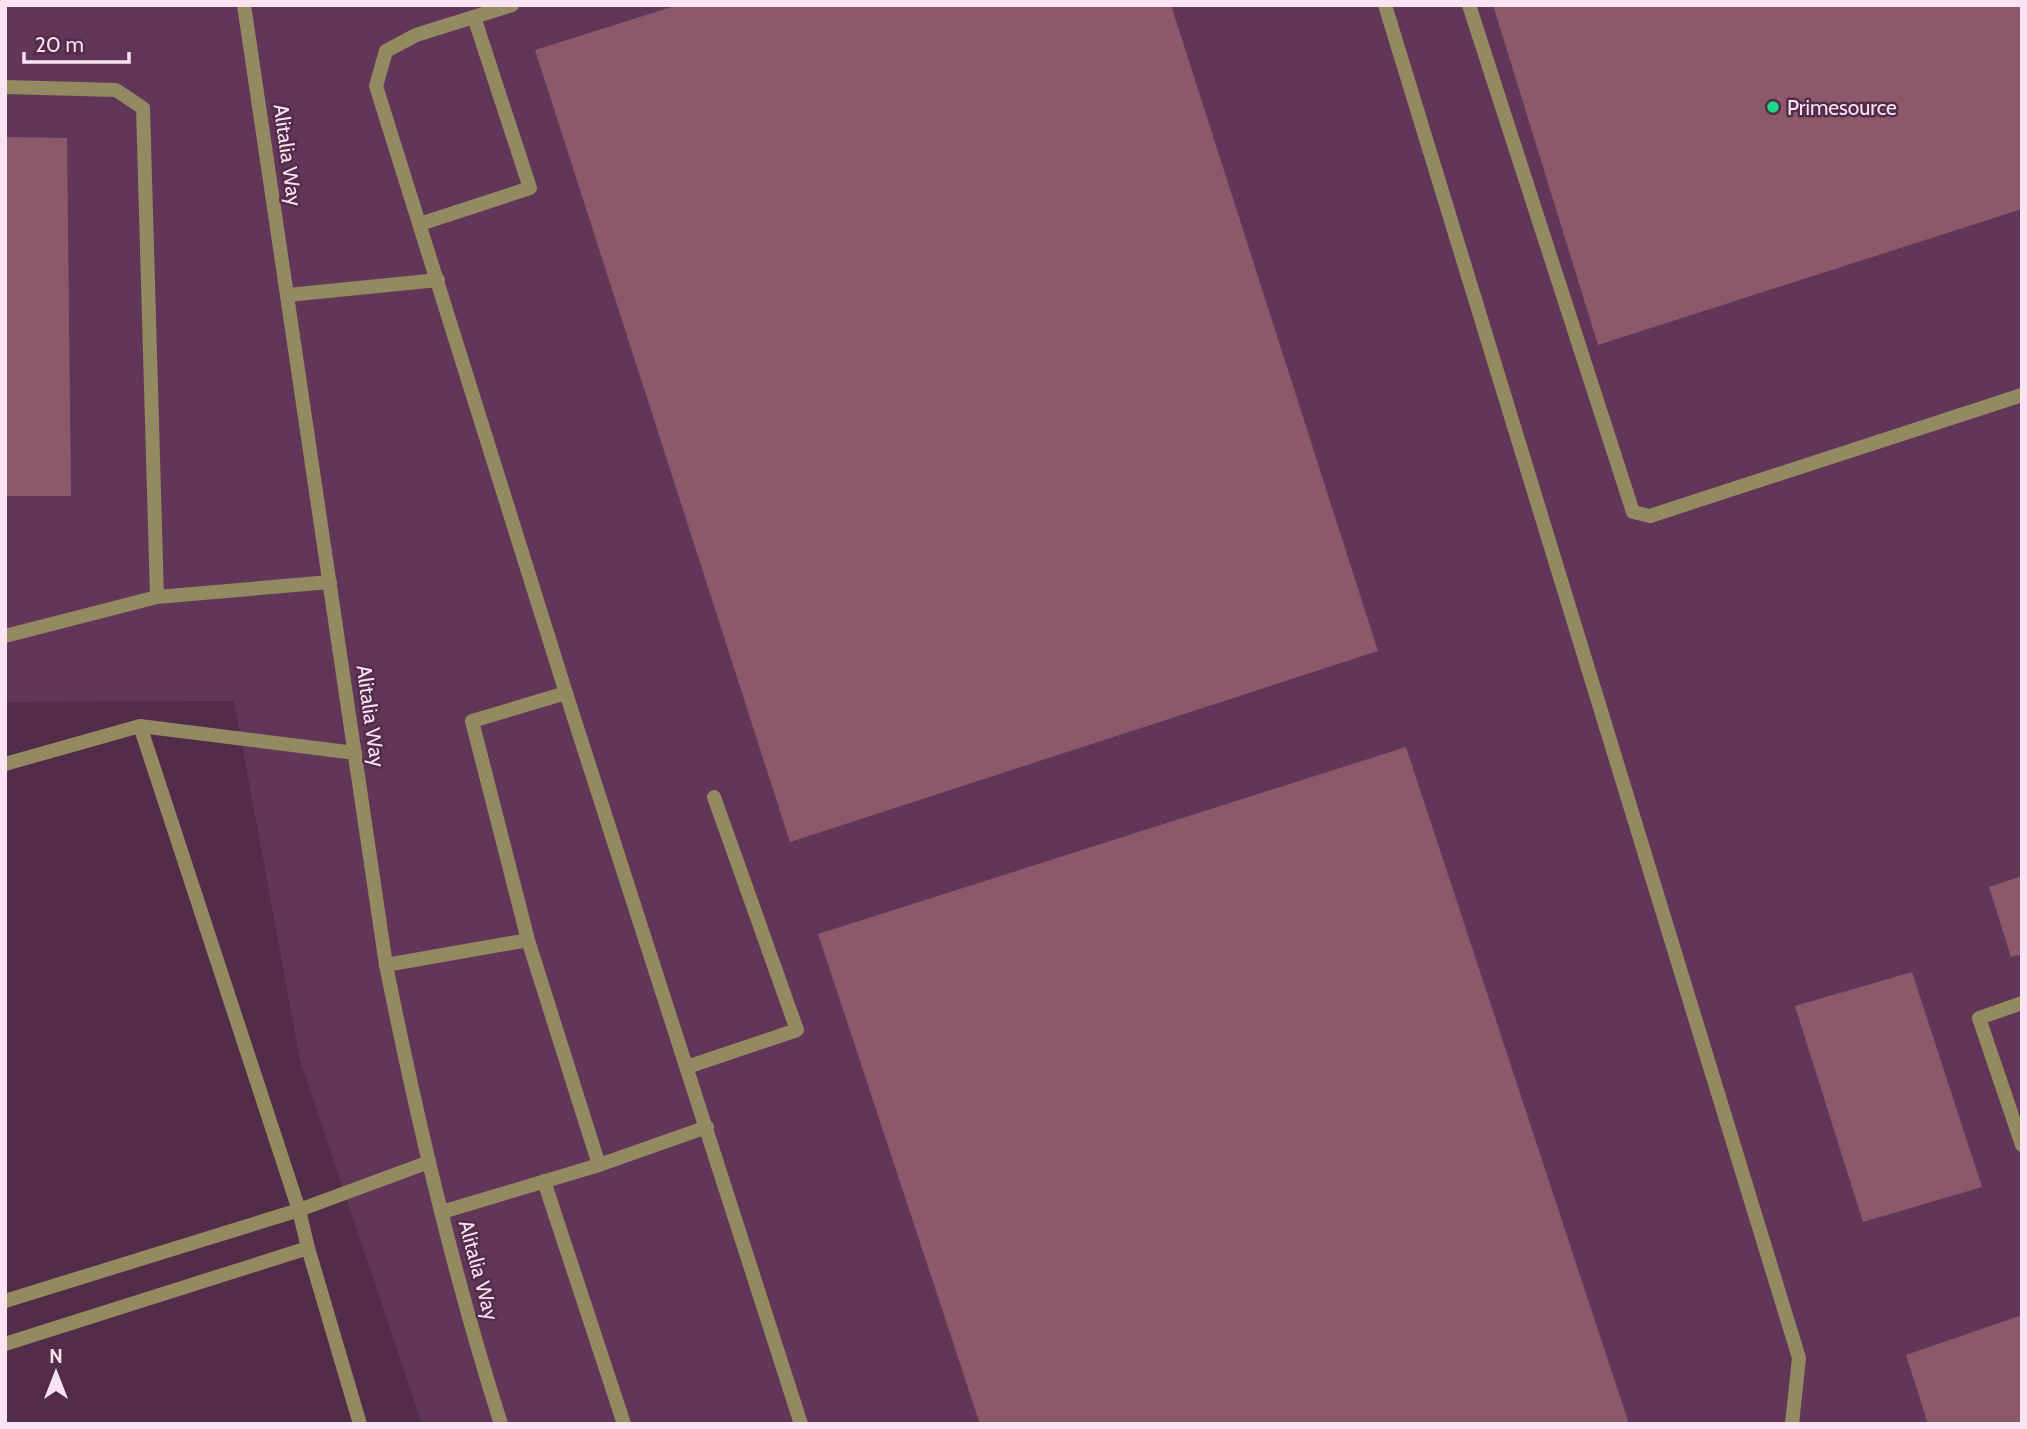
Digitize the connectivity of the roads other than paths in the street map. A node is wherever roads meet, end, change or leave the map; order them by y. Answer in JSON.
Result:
{"nodes":[{"id":1,"x":244,"y":5,"type":"edge"},
{"id":2,"x":512,"y":5,"type":"edge"},
{"id":3,"x":1385,"y":5,"type":"edge"},
{"id":4,"x":1469,"y":5,"type":"edge"},
{"id":5,"x":474,"y":17,"type":"junction"},
{"id":6,"x":5,"y":87,"type":"edge"},
{"id":7,"x":420,"y":224,"type":"junction"},
{"id":8,"x":438,"y":279,"type":"junction"},
{"id":9,"x":288,"y":295,"type":"junction"},
{"id":10,"x":2022,"y":395,"type":"edge"},
{"id":11,"x":330,"y":582,"type":"junction"},
{"id":12,"x":157,"y":597,"type":"junction"},
{"id":13,"x":5,"y":636,"type":"edge"},
{"id":14,"x":566,"y":693,"type":"junction"},
{"id":15,"x":140,"y":726,"type":"junction"},
{"id":16,"x":355,"y":752,"type":"junction"},
{"id":17,"x":5,"y":764,"type":"edge"},
{"id":18,"x":714,"y":797,"type":"dead end"},
{"id":19,"x":528,"y":940,"type":"junction"},
{"id":20,"x":386,"y":965,"type":"junction"},
{"id":21,"x":2022,"y":1003,"type":"edge"},
{"id":22,"x":687,"y":1068,"type":"junction"},
{"id":23,"x":706,"y":1127,"type":"junction"},
{"id":24,"x":2022,"y":1146,"type":"edge"},
{"id":25,"x":429,"y":1161,"type":"junction"},
{"id":26,"x":598,"y":1165,"type":"junction"},
{"id":27,"x":544,"y":1181,"type":"junction"},
{"id":28,"x":299,"y":1210,"type":"junction"},
{"id":29,"x":442,"y":1212,"type":"junction"},
{"id":30,"x":307,"y":1248,"type":"junction"},
{"id":31,"x":5,"y":1301,"type":"edge"},
{"id":32,"x":5,"y":1344,"type":"edge"},
{"id":33,"x":360,"y":1424,"type":"edge"},
{"id":34,"x":501,"y":1424,"type":"edge"},
{"id":35,"x":624,"y":1424,"type":"edge"},
{"id":36,"x":800,"y":1424,"type":"edge"},
{"id":37,"x":1792,"y":1424,"type":"edge"}],
"edges":[{"from":1,"to":9,"type":"street","name":"Alitalia Way"},
{"from":2,"to":5,"type":"street"},
{"from":3,"to":37,"type":"street"},
{"from":4,"to":10,"type":"street"},
{"from":5,"to":7,"type":"street"},
{"from":5,"to":7,"type":"street"},
{"from":6,"to":12,"type":"street"},
{"from":7,"to":8,"type":"street"},
{"from":8,"to":9,"type":"street"},
{"from":8,"to":14,"type":"street"},
{"from":9,"to":11,"type":"street","name":"Alitalia Way"},
{"from":11,"to":12,"type":"street"},
{"from":11,"to":16,"type":"street","name":"Alitalia Way"},
{"from":12,"to":13,"type":"street"},
{"from":14,"to":19,"type":"street"},
{"from":14,"to":22,"type":"street"},
{"from":15,"to":16,"type":"street"},
{"from":15,"to":17,"type":"street"},
{"from":15,"to":28,"type":"street"},
{"from":16,"to":20,"type":"street","name":"Alitalia Way"},
{"from":18,"to":22,"type":"street"},
{"from":19,"to":20,"type":"street"},
{"from":19,"to":26,"type":"street"},
{"from":20,"to":25,"type":"street","name":"Alitalia Way"},
{"from":21,"to":24,"type":"street"},
{"from":22,"to":23,"type":"street"},
{"from":23,"to":26,"type":"street"},
{"from":23,"to":36,"type":"street"},
{"from":25,"to":28,"type":"street"},
{"from":25,"to":29,"type":"street","name":"Alitalia Way"},
{"from":26,"to":27,"type":"street"},
{"from":27,"to":29,"type":"street"},
{"from":27,"to":35,"type":"street"},
{"from":28,"to":30,"type":"street"},
{"from":28,"to":31,"type":"street"},
{"from":29,"to":34,"type":"street","name":"Alitalia Way"},
{"from":30,"to":32,"type":"street"},
{"from":30,"to":33,"type":"street"}]}
